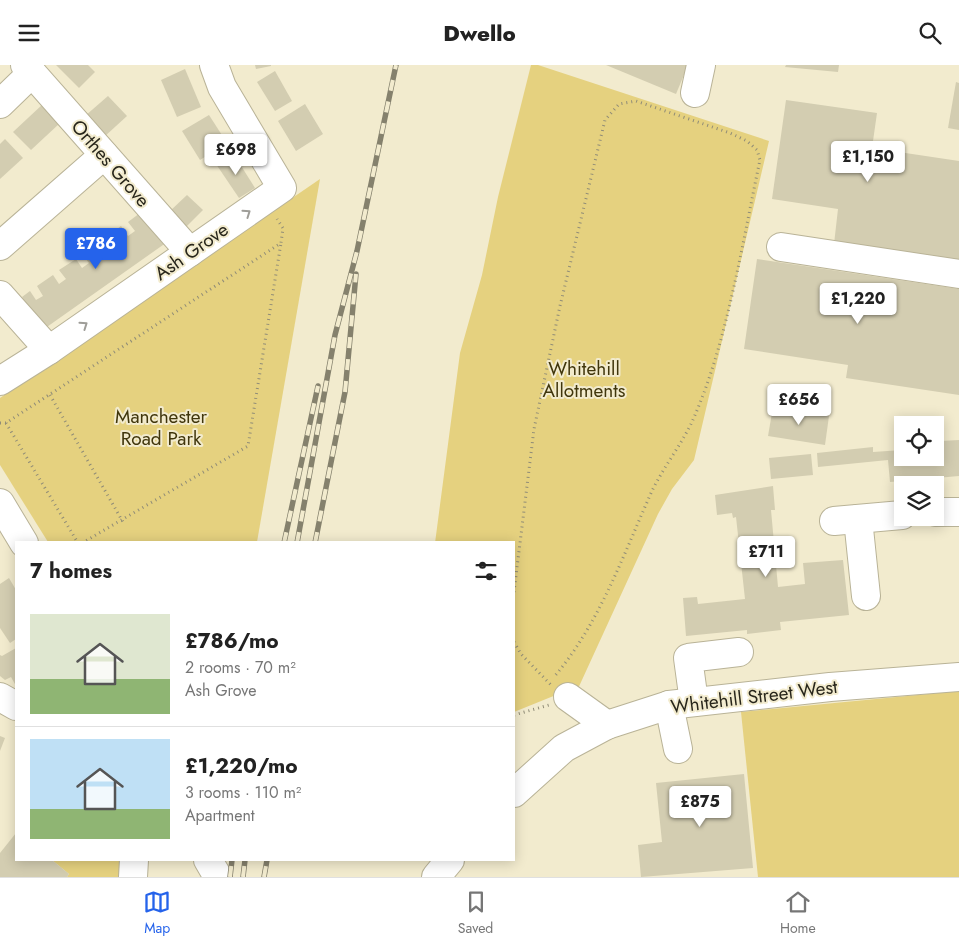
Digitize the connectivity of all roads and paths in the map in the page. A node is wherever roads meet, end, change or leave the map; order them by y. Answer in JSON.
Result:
{"nodes":[{"id":1,"x":214,"y":65,"type":"edge"},
{"id":2,"x":701,"y":65,"type":"edge"},
{"id":3,"x":28,"y":69,"type":"edge"},
{"id":4,"x":695,"y":93,"type":"dead end"},
{"id":5,"x":0,"y":104,"type":"edge"},
{"id":6,"x":104,"y":155,"type":"junction"},
{"id":7,"x":273,"y":194,"type":"junction"},
{"id":8,"x":281,"y":243,"type":"junction"},
{"id":9,"x":0,"y":246,"type":"edge"},
{"id":10,"x":781,"y":247,"type":"dead end"},
{"id":11,"x":190,"y":252,"type":"junction"},
{"id":12,"x":959,"y":274,"type":"edge"},
{"id":13,"x":0,"y":295,"type":"edge"},
{"id":14,"x":49,"y":350,"type":"junction"},
{"id":15,"x":0,"y":381,"type":"edge"},
{"id":16,"x":50,"y":395,"type":"junction"},
{"id":17,"x":0,"y":423,"type":"edge"},
{"id":18,"x":6,"y":423,"type":"junction"},
{"id":19,"x":0,"y":503,"type":"edge"},
{"id":20,"x":944,"y":512,"type":"edge"},
{"id":21,"x":959,"y":512,"type":"edge"},
{"id":22,"x":894,"y":516,"type":"edge"},
{"id":23,"x":122,"y":521,"type":"junction"},
{"id":24,"x":23,"y":541,"type":"edge"},
{"id":25,"x":77,"y":541,"type":"edge"},
{"id":26,"x":86,"y":541,"type":"edge"},
{"id":27,"x":515,"y":584,"type":"edge"},
{"id":28,"x":866,"y":596,"type":"dead end"},
{"id":29,"x":515,"y":644,"type":"edge"},
{"id":30,"x":739,"y":652,"type":"dead end"},
{"id":31,"x":959,"y":677,"type":"edge"},
{"id":32,"x":0,"y":697,"type":"edge"},
{"id":33,"x":568,"y":697,"type":"joint"},
{"id":34,"x":682,"y":703,"type":"junction"},
{"id":35,"x":15,"y":705,"type":"edge"},
{"id":36,"x":515,"y":715,"type":"edge"},
{"id":37,"x":606,"y":725,"type":"junction"},
{"id":38,"x":678,"y":749,"type":"dead end"},
{"id":39,"x":515,"y":792,"type":"edge"},
{"id":40,"x":134,"y":861,"type":"edge"},
{"id":41,"x":209,"y":861,"type":"edge"},
{"id":42,"x":449,"y":861,"type":"edge"},
{"id":43,"x":133,"y":877,"type":"edge"},
{"id":44,"x":218,"y":877,"type":"edge"},
{"id":45,"x":436,"y":877,"type":"edge"}],
"edges":[{"from":1,"to":7,"type":"street"},
{"from":2,"to":4,"type":"street"},
{"from":3,"to":5,"type":"street","name":"Orthes Grove"},
{"from":3,"to":6,"type":"street","name":"Orthes Grove"},
{"from":6,"to":9,"type":"street"},
{"from":6,"to":11,"type":"street","name":"Orthes Grove"},
{"from":7,"to":8,"type":"path"},
{"from":11,"to":7,"type":"street","name":"Ash Grove","one_way":true},
{"from":8,"to":16,"type":"path"},
{"from":8,"to":23,"type":"path"},
{"from":10,"to":12,"type":"street"},
{"from":14,"to":11,"type":"street","name":"Ash Grove","one_way":true},
{"from":13,"to":14,"type":"street"},
{"from":14,"to":15,"type":"street","name":"Ash Grove"},
{"from":16,"to":18,"type":"path"},
{"from":16,"to":23,"type":"path"},
{"from":17,"to":18,"type":"path"},
{"from":18,"to":25,"type":"path"},
{"from":19,"to":24,"type":"street"},
{"from":20,"to":21,"type":"street"},
{"from":22,"to":28,"type":"street"},
{"from":23,"to":26,"type":"path"},
{"from":27,"to":29,"type":"path"},
{"from":30,"to":34,"type":"street"},
{"from":31,"to":34,"type":"street","name":"Whitehill Street West"},
{"from":32,"to":35,"type":"street"},
{"from":33,"to":36,"type":"path"},
{"from":33,"to":37,"type":"street"},
{"from":34,"to":37,"type":"street","name":"Whitehill Street West"},
{"from":34,"to":38,"type":"street"},
{"from":37,"to":39,"type":"street","name":"Whitehill Street West"},
{"from":40,"to":43,"type":"street"},
{"from":41,"to":44,"type":"street"},
{"from":42,"to":45,"type":"street"}]}
